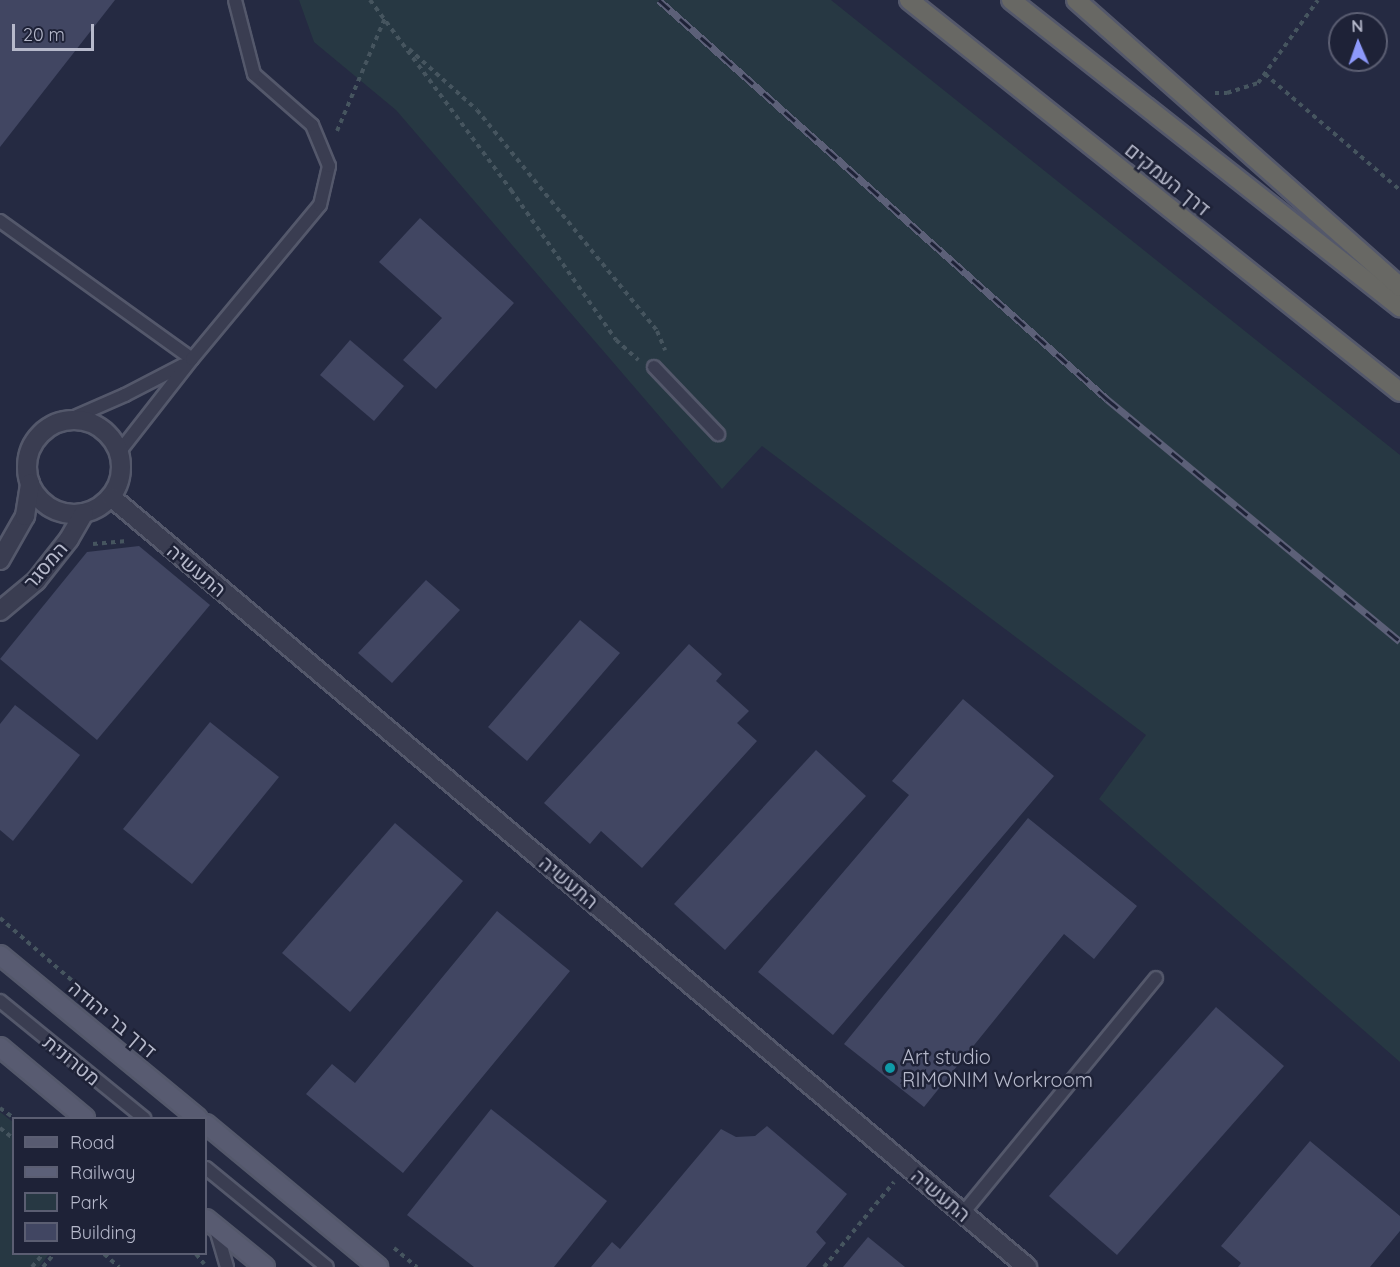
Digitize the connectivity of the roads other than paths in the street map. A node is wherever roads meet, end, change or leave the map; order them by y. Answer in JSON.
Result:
{"nodes":[{"id":1,"x":235,"y":0,"type":"edge"},
{"id":2,"x":909,"y":0,"type":"edge"},
{"id":3,"x":1011,"y":0,"type":"edge"},
{"id":4,"x":1076,"y":0,"type":"edge"},
{"id":5,"x":0,"y":221,"type":"edge"},
{"id":6,"x":1400,"y":287,"type":"edge"},
{"id":7,"x":1400,"y":307,"type":"edge"},
{"id":8,"x":192,"y":359,"type":"junction"},
{"id":9,"x":654,"y":367,"type":"road end"},
{"id":10,"x":1400,"y":392,"type":"edge"},
{"id":11,"x":70,"y":419,"type":"junction"},
{"id":12,"x":718,"y":434,"type":"dead end"},
{"id":13,"x":120,"y":451,"type":"junction"},
{"id":14,"x":30,"y":483,"type":"junction"},
{"id":15,"x":111,"y":497,"type":"junction"},
{"id":16,"x":84,"y":513,"type":"junction"},
{"id":17,"x":0,"y":560,"type":"edge"},
{"id":18,"x":0,"y":611,"type":"edge"},
{"id":19,"x":0,"y":955,"type":"edge"},
{"id":20,"x":1156,"y":978,"type":"dead end"},
{"id":21,"x":0,"y":1001,"type":"edge"},
{"id":22,"x":0,"y":1047,"type":"edge"},
{"id":23,"x":84,"y":1117,"type":"edge"},
{"id":24,"x":142,"y":1117,"type":"edge"},
{"id":25,"x":196,"y":1117,"type":"edge"},
{"id":26,"x":207,"y":1126,"type":"edge"},
{"id":27,"x":207,"y":1169,"type":"edge"},
{"id":28,"x":963,"y":1213,"type":"junction"},
{"id":29,"x":210,"y":1222,"type":"edge"},
{"id":30,"x":227,"y":1267,"type":"edge"},
{"id":31,"x":265,"y":1267,"type":"edge"},
{"id":32,"x":327,"y":1267,"type":"edge"},
{"id":33,"x":378,"y":1267,"type":"edge"},
{"id":34,"x":1027,"y":1267,"type":"edge"}],
"edges":[{"from":1,"to":8,"type":"lane"},
{"from":2,"to":10,"type":"highway","name":"דרך העמקים"},
{"from":3,"to":7,"type":"highway"},
{"from":4,"to":6,"type":"highway"},
{"from":5,"to":8,"type":"lane"},
{"from":8,"to":11,"type":"lane"},
{"from":8,"to":13,"type":"lane"},
{"from":9,"to":12,"type":"lane"},
{"from":11,"to":13,"type":"street"},
{"from":11,"to":14,"type":"street","name":"המסגר"},
{"from":13,"to":15,"type":"street"},
{"from":14,"to":16,"type":"street","name":"המסגר"},
{"from":14,"to":17,"type":"street","name":"המסגר"},
{"from":15,"to":16,"type":"street","name":"המסגר"},
{"from":15,"to":28,"type":"street","name":"התעשיה"},
{"from":16,"to":18,"type":"street","name":"המסגר"},
{"from":19,"to":25,"type":"main road","name":"דרך בר יהודה"},
{"from":20,"to":28,"type":"lane"},
{"from":21,"to":24,"type":"lane","name":"מטרונית"},
{"from":22,"to":23,"type":"main road"},
{"from":26,"to":33,"type":"main road"},
{"from":27,"to":32,"type":"lane"},
{"from":28,"to":34,"type":"street","name":"התעשיה"},
{"from":29,"to":30,"type":"lane"},
{"from":29,"to":31,"type":"main road"}]}
